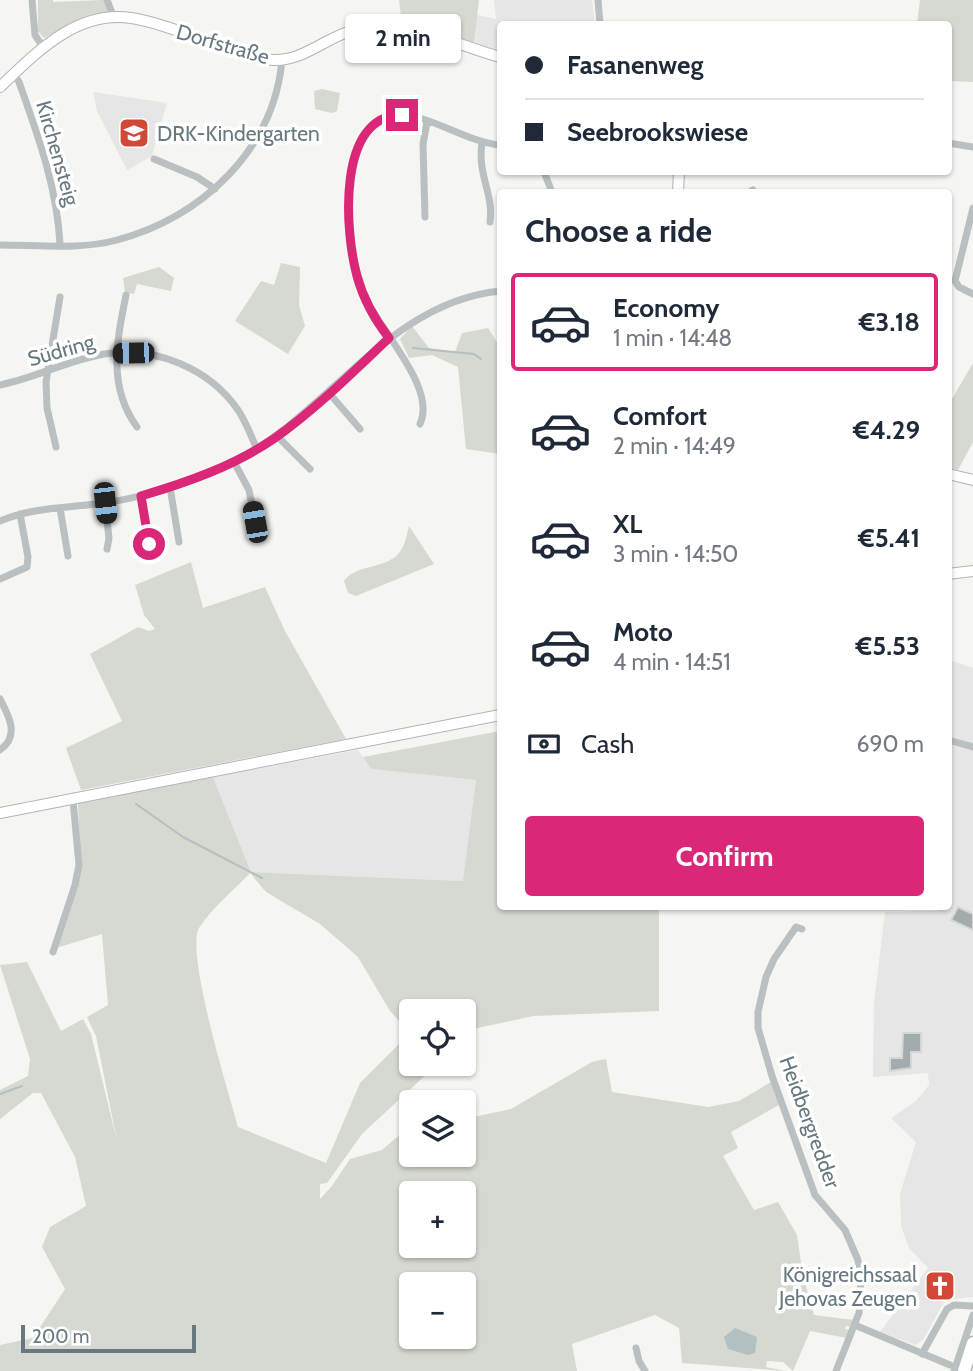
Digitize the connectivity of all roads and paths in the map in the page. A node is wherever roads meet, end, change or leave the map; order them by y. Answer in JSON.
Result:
{"nodes":[{"id":1,"x":32,"y":0,"type":"edge"},
{"id":2,"x":107,"y":0,"type":"edge"},
{"id":3,"x":598,"y":0,"type":"edge"},
{"id":4,"x":114,"y":18,"type":"junction"},
{"id":5,"x":600,"y":21,"type":"edge"},
{"id":6,"x":43,"y":47,"type":"junction"},
{"id":7,"x":497,"y":56,"type":"edge"},
{"id":8,"x":282,"y":60,"type":"junction"},
{"id":9,"x":13,"y":74,"type":"junction"},
{"id":10,"x":0,"y":87,"type":"edge"},
{"id":11,"x":427,"y":122,"type":"junction"},
{"id":12,"x":482,"y":142,"type":"junction"},
{"id":13,"x":497,"y":144,"type":"edge"},
{"id":14,"x":952,"y":144,"type":"edge"},
{"id":15,"x":973,"y":147,"type":"edge"},
{"id":16,"x":154,"y":159,"type":"dead end"},
{"id":17,"x":215,"y":189,"type":"junction"},
{"id":18,"x":973,"y":208,"type":"edge"},
{"id":19,"x":425,"y":217,"type":"dead end"},
{"id":20,"x":490,"y":222,"type":"dead end"},
{"id":21,"x":0,"y":244,"type":"edge"},
{"id":22,"x":60,"y":244,"type":"junction"},
{"id":23,"x":497,"y":292,"type":"edge"},
{"id":24,"x":126,"y":295,"type":"dead end"},
{"id":25,"x":973,"y":295,"type":"edge"},
{"id":26,"x":60,"y":297,"type":"dead end"},
{"id":27,"x":389,"y":338,"type":"junction"},
{"id":28,"x":115,"y":353,"type":"junction"},
{"id":29,"x":46,"y":372,"type":"junction"},
{"id":30,"x":0,"y":385,"type":"edge"},
{"id":31,"x":328,"y":393,"type":"junction"},
{"id":32,"x":420,"y":424,"type":"dead end"},
{"id":33,"x":136,"y":427,"type":"dead end"},
{"id":34,"x":360,"y":429,"type":"dead end"},
{"id":35,"x":277,"y":436,"type":"junction"},
{"id":36,"x":56,"y":447,"type":"dead end"},
{"id":37,"x":257,"y":449,"type":"junction"},
{"id":38,"x":234,"y":462,"type":"junction"},
{"id":39,"x":310,"y":469,"type":"dead end"},
{"id":40,"x":952,"y":475,"type":"edge"},
{"id":41,"x":973,"y":480,"type":"edge"},
{"id":42,"x":170,"y":488,"type":"junction"},
{"id":43,"x":141,"y":496,"type":"junction"},
{"id":44,"x":105,"y":503,"type":"junction"},
{"id":45,"x":61,"y":508,"type":"junction"},
{"id":46,"x":20,"y":514,"type":"junction"},
{"id":47,"x":0,"y":521,"type":"edge"},
{"id":48,"x":255,"y":522,"type":"dead end"},
{"id":49,"x":179,"y":542,"type":"dead end"},
{"id":50,"x":149,"y":544,"type":"dead end"},
{"id":51,"x":107,"y":549,"type":"dead end"},
{"id":52,"x":68,"y":556,"type":"dead end"},
{"id":53,"x":973,"y":571,"type":"edge"},
{"id":54,"x":952,"y":574,"type":"edge"},
{"id":55,"x":0,"y":579,"type":"edge"},
{"id":56,"x":0,"y":699,"type":"edge"},
{"id":57,"x":497,"y":716,"type":"edge"},
{"id":58,"x":952,"y":741,"type":"edge"},
{"id":59,"x":973,"y":747,"type":"edge"},
{"id":60,"x":0,"y":751,"type":"edge"},
{"id":61,"x":73,"y":800,"type":"junction"},
{"id":62,"x":0,"y":813,"type":"edge"},
{"id":63,"x":802,"y":929,"type":"dead end"},
{"id":64,"x":53,"y":952,"type":"dead end"},
{"id":65,"x":973,"y":1306,"type":"edge"},
{"id":66,"x":973,"y":1315,"type":"edge"},
{"id":67,"x":856,"y":1326,"type":"junction"},
{"id":68,"x":973,"y":1343,"type":"edge"},
{"id":69,"x":636,"y":1348,"type":"dead end"},
{"id":70,"x":922,"y":1354,"type":"junction"},
{"id":71,"x":952,"y":1368,"type":"edge"},
{"id":72,"x":645,"y":1371,"type":"edge"},
{"id":73,"x":836,"y":1371,"type":"edge"},
{"id":74,"x":964,"y":1371,"type":"edge"}],
"edges":[{"from":1,"to":6,"type":"street"},
{"from":2,"to":4,"type":"street"},
{"from":3,"to":5,"type":"street"},
{"from":4,"to":6,"type":"street","name":"Dorfstraße"},
{"from":4,"to":8,"type":"street","name":"Dorfstraße"},
{"from":6,"to":9,"type":"street","name":"Dorfstraße"},
{"from":7,"to":8,"type":"street","name":"Dorfstraße"},
{"from":8,"to":17,"type":"street"},
{"from":9,"to":10,"type":"street","name":"Dorfstraße"},
{"from":9,"to":22,"type":"street","name":"Kirchensteig"},
{"from":11,"to":12,"type":"street"},
{"from":11,"to":19,"type":"street"},
{"from":11,"to":27,"type":"street"},
{"from":12,"to":13,"type":"street"},
{"from":12,"to":20,"type":"street"},
{"from":14,"to":15,"type":"street"},
{"from":16,"to":17,"type":"street"},
{"from":17,"to":22,"type":"street"},
{"from":18,"to":25,"type":"street"},
{"from":21,"to":22,"type":"street"},
{"from":23,"to":27,"type":"street"},
{"from":24,"to":28,"type":"street"},
{"from":26,"to":29,"type":"street"},
{"from":27,"to":31,"type":"street"},
{"from":27,"to":32,"type":"street"},
{"from":28,"to":29,"type":"street","name":"Südring"},
{"from":28,"to":33,"type":"street"},
{"from":28,"to":37,"type":"street","name":"Südring"},
{"from":29,"to":30,"type":"street","name":"Südring"},
{"from":29,"to":36,"type":"street"},
{"from":31,"to":34,"type":"street"},
{"from":31,"to":35,"type":"street"},
{"from":35,"to":37,"type":"street"},
{"from":35,"to":39,"type":"street"},
{"from":37,"to":38,"type":"street"},
{"from":38,"to":42,"type":"street"},
{"from":38,"to":48,"type":"street"},
{"from":40,"to":41,"type":"street"},
{"from":42,"to":43,"type":"street"},
{"from":42,"to":49,"type":"street"},
{"from":43,"to":44,"type":"street"},
{"from":43,"to":50,"type":"street"},
{"from":44,"to":45,"type":"street"},
{"from":44,"to":51,"type":"street"},
{"from":45,"to":46,"type":"street"},
{"from":45,"to":52,"type":"street"},
{"from":46,"to":47,"type":"street"},
{"from":46,"to":55,"type":"street"},
{"from":53,"to":54,"type":"street"},
{"from":56,"to":60,"type":"street"},
{"from":57,"to":61,"type":"street"},
{"from":58,"to":59,"type":"street"},
{"from":61,"to":62,"type":"street"},
{"from":61,"to":64,"type":"street"},
{"from":63,"to":67,"type":"street","name":"Heidbergredder"},
{"from":65,"to":70,"type":"street"},
{"from":66,"to":71,"type":"street"},
{"from":67,"to":70,"type":"street"},
{"from":67,"to":73,"type":"street","name":"Heidbergredder"},
{"from":68,"to":74,"type":"highway"},
{"from":69,"to":72,"type":"street"},
{"from":70,"to":71,"type":"street"}]}
